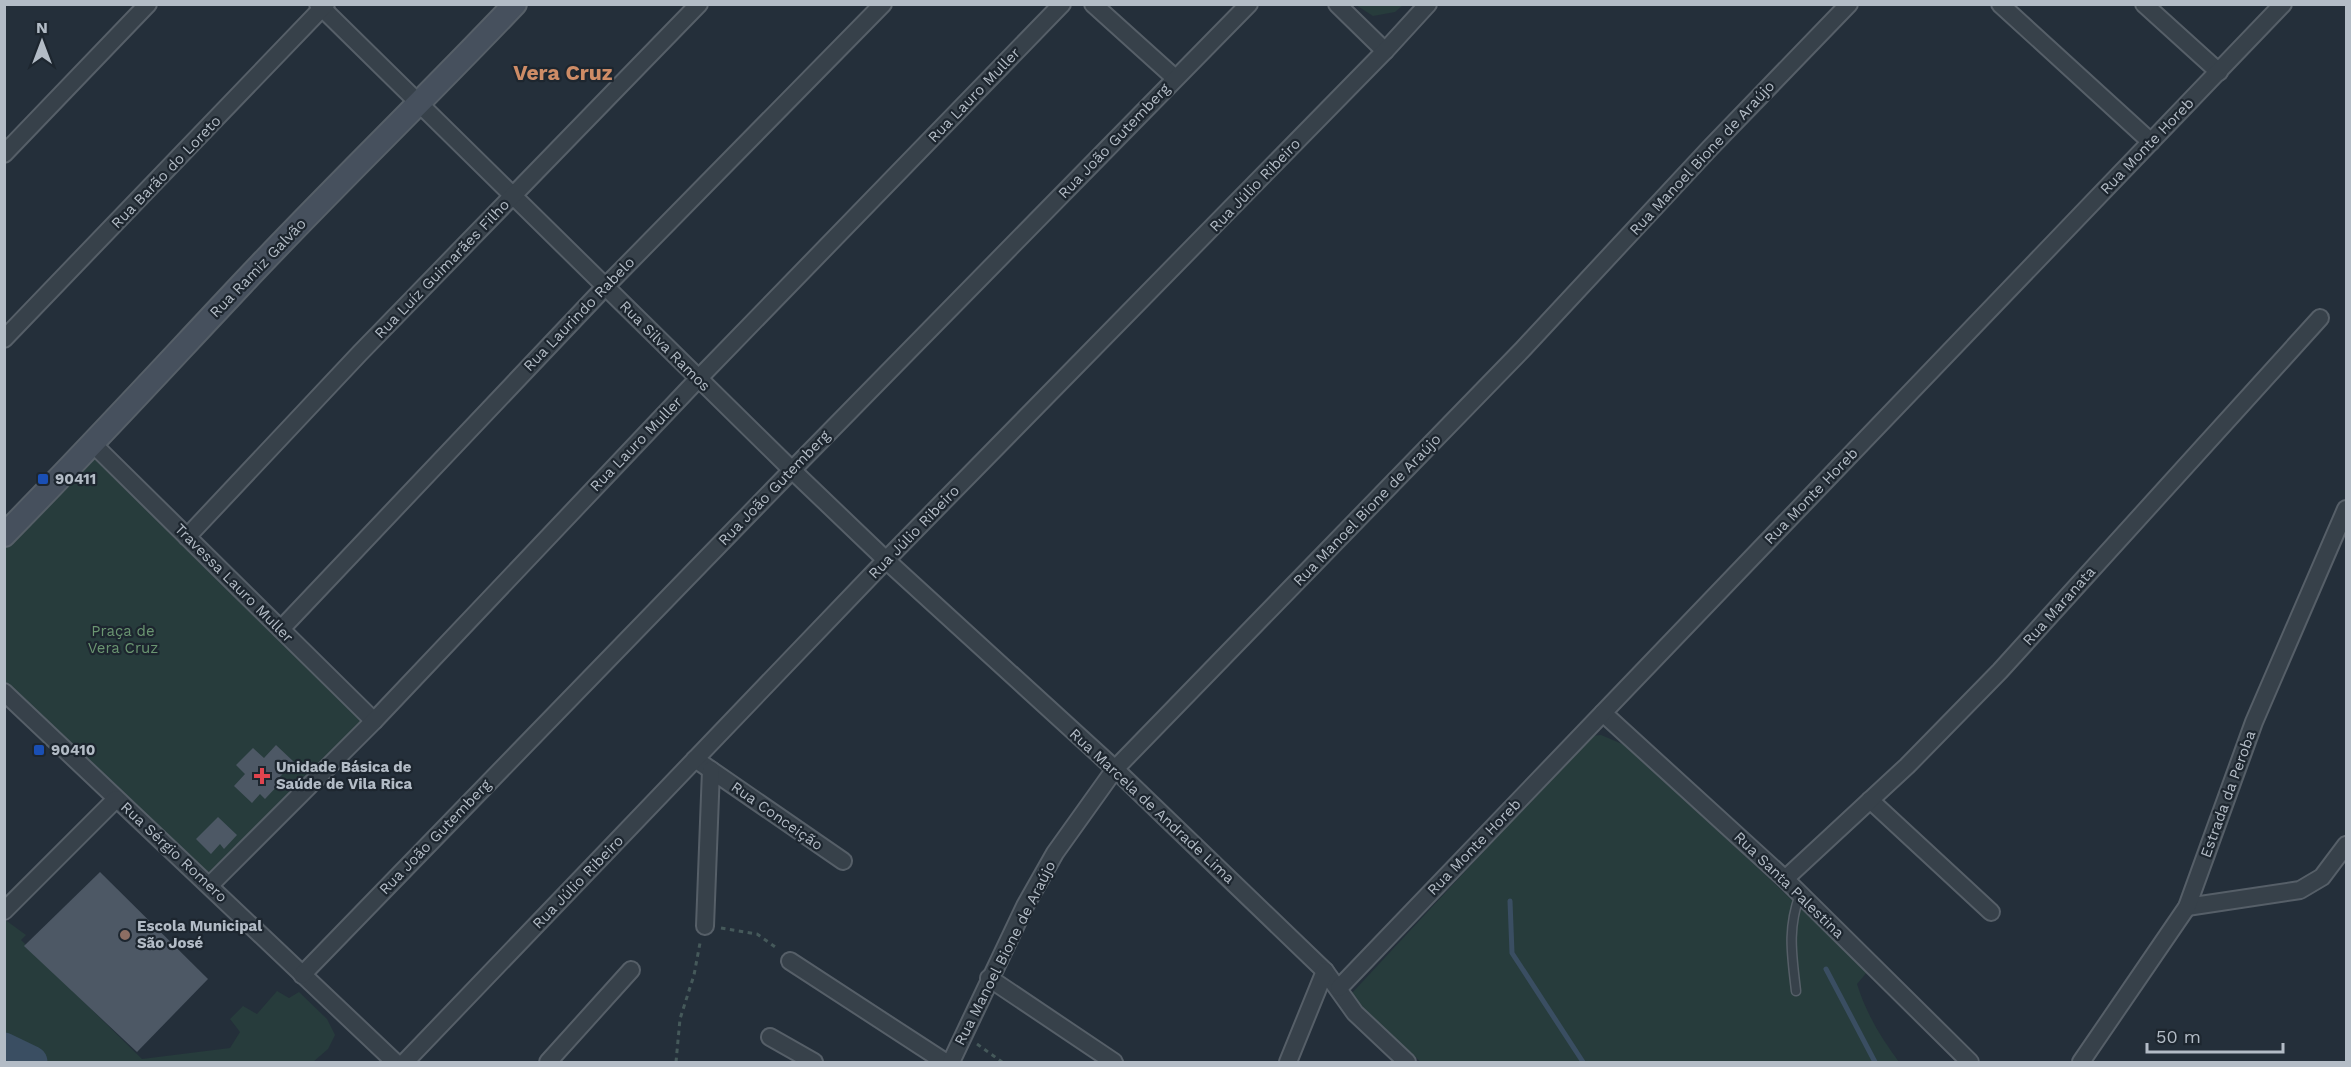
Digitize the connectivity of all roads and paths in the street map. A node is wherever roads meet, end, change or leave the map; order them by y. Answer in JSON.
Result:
{"nodes":[{"id":1,"x":148,"y":4,"type":"edge"},
{"id":2,"x":515,"y":4,"type":"edge"},
{"id":3,"x":699,"y":4,"type":"edge"},
{"id":4,"x":883,"y":4,"type":"edge"},
{"id":5,"x":1062,"y":4,"type":"edge"},
{"id":6,"x":1093,"y":4,"type":"edge"},
{"id":7,"x":1249,"y":4,"type":"edge"},
{"id":8,"x":1337,"y":4,"type":"edge"},
{"id":9,"x":1428,"y":4,"type":"edge"},
{"id":10,"x":1849,"y":4,"type":"edge"},
{"id":11,"x":2000,"y":4,"type":"edge"},
{"id":12,"x":2144,"y":4,"type":"edge"},
{"id":13,"x":2283,"y":4,"type":"edge"},
{"id":14,"x":322,"y":6,"type":"edge"},
{"id":15,"x":1386,"y":51,"type":"junction"},
{"id":16,"x":2219,"y":72,"type":"junction"},
{"id":17,"x":1175,"y":78,"type":"junction"},
{"id":18,"x":420,"y":104,"type":"junction"},
{"id":19,"x":2151,"y":142,"type":"junction"},
{"id":20,"x":4,"y":154,"type":"edge"},
{"id":21,"x":513,"y":196,"type":"junction"},
{"id":22,"x":605,"y":286,"type":"junction"},
{"id":23,"x":2320,"y":318,"type":"dead end"},
{"id":24,"x":4,"y":339,"type":"edge"},
{"id":25,"x":698,"y":379,"type":"junction"},
{"id":26,"x":94,"y":444,"type":"junction"},
{"id":27,"x":792,"y":470,"type":"junction"},
{"id":28,"x":2346,"y":509,"type":"edge"},
{"id":29,"x":4,"y":535,"type":"edge"},
{"id":30,"x":187,"y":537,"type":"junction"},
{"id":31,"x":886,"y":560,"type":"junction"},
{"id":32,"x":281,"y":629,"type":"junction"},
{"id":33,"x":4,"y":692,"type":"edge"},
{"id":34,"x":1603,"y":712,"type":"junction"},
{"id":35,"x":374,"y":721,"type":"junction"},
{"id":36,"x":695,"y":759,"type":"junction"},
{"id":37,"x":1115,"y":769,"type":"junction"},
{"id":38,"x":711,"y":770,"type":"junction"},
{"id":39,"x":116,"y":799,"type":"junction"},
{"id":40,"x":1870,"y":800,"type":"junction"},
{"id":41,"x":2346,"y":845,"type":"edge"},
{"id":42,"x":843,"y":861,"type":"dead end"},
{"id":43,"x":1785,"y":879,"type":"junction"},
{"id":44,"x":210,"y":885,"type":"junction"},
{"id":45,"x":1800,"y":894,"type":"junction"},
{"id":46,"x":2187,"y":907,"type":"junction"},
{"id":47,"x":4,"y":911,"type":"edge"},
{"id":48,"x":1991,"y":912,"type":"dead end"},
{"id":49,"x":705,"y":926,"type":"junction"},
{"id":50,"x":790,"y":961,"type":"joint"},
{"id":51,"x":631,"y":970,"type":"dead end"},
{"id":52,"x":1325,"y":971,"type":"junction"},
{"id":53,"x":302,"y":975,"type":"junction"},
{"id":54,"x":989,"y":978,"type":"junction"},
{"id":55,"x":1339,"y":988,"type":"junction"},
{"id":56,"x":1796,"y":992,"type":"dead end"},
{"id":57,"x":963,"y":1035,"type":"junction"},
{"id":58,"x":770,"y":1037,"type":"dead end"},
{"id":59,"x":395,"y":1062,"type":"edge"},
{"id":60,"x":405,"y":1062,"type":"edge"},
{"id":61,"x":548,"y":1062,"type":"edge"},
{"id":62,"x":676,"y":1062,"type":"edge"},
{"id":63,"x":814,"y":1062,"type":"edge"},
{"id":64,"x":945,"y":1062,"type":"edge"},
{"id":65,"x":951,"y":1062,"type":"edge"},
{"id":66,"x":1002,"y":1062,"type":"edge"},
{"id":67,"x":1114,"y":1062,"type":"edge"},
{"id":68,"x":1288,"y":1062,"type":"edge"},
{"id":69,"x":1407,"y":1062,"type":"edge"},
{"id":70,"x":1970,"y":1062,"type":"edge"},
{"id":71,"x":2081,"y":1062,"type":"edge"}],
"edges":[{"from":1,"to":20,"type":"street"},
{"from":2,"to":18,"type":"street","name":"Rua Ramiz Galvão"},
{"from":3,"to":21,"type":"street","name":"Rua Luíz Guimarães Filho"},
{"from":4,"to":22,"type":"street","name":"Rua Laurindo Rabelo"},
{"from":5,"to":25,"type":"street","name":"Rua Lauro Muller"},
{"from":6,"to":17,"type":"street"},
{"from":7,"to":17,"type":"street","name":"Rua João Gutemberg"},
{"from":8,"to":15,"type":"street"},
{"from":9,"to":15,"type":"street","name":"Rua Júlio Ribeiro"},
{"from":10,"to":37,"type":"street","name":"Rua Manoel Bione de Araújo"},
{"from":11,"to":19,"type":"street"},
{"from":12,"to":16,"type":"street"},
{"from":13,"to":16,"type":"street","name":"Rua Monte Horeb"},
{"from":14,"to":18,"type":"street","name":"Rua Silva Ramos"},
{"from":14,"to":24,"type":"street","name":"Rua Barão do Loreto"},
{"from":15,"to":31,"type":"street","name":"Rua Júlio Ribeiro"},
{"from":16,"to":19,"type":"street","name":"Rua Monte Horeb"},
{"from":17,"to":27,"type":"street","name":"Rua João Gutemberg"},
{"from":18,"to":21,"type":"street","name":"Rua Silva Ramos"},
{"from":18,"to":26,"type":"street","name":"Rua Ramiz Galvão"},
{"from":19,"to":34,"type":"street","name":"Rua Monte Horeb"},
{"from":21,"to":22,"type":"street","name":"Rua Silva Ramos"},
{"from":21,"to":30,"type":"street","name":"Rua Luíz Guimarães Filho"},
{"from":22,"to":25,"type":"street","name":"Rua Silva Ramos"},
{"from":22,"to":32,"type":"street","name":"Rua Laurindo Rabelo"},
{"from":23,"to":40,"type":"street","name":"Rua Maranata"},
{"from":25,"to":27,"type":"street","name":"Rua Silva Ramos"},
{"from":25,"to":35,"type":"street","name":"Rua Lauro Muller"},
{"from":26,"to":29,"type":"street","name":"Rua Ramiz Galvão"},
{"from":26,"to":30,"type":"street","name":"Travessa Lauro Muller"},
{"from":27,"to":31,"type":"street","name":"Rua Silva Ramos"},
{"from":27,"to":53,"type":"street","name":"Rua João Gutemberg"},
{"from":28,"to":46,"type":"street","name":"Estrada da Peroba"},
{"from":30,"to":32,"type":"street","name":"Travessa Lauro Muller"},
{"from":31,"to":36,"type":"street","name":"Rua Júlio Ribeiro"},
{"from":31,"to":37,"type":"street","name":"Rua Marcela de Andrade Lima"},
{"from":32,"to":35,"type":"street","name":"Travessa Lauro Muller"},
{"from":33,"to":39,"type":"street","name":"Rua Sérgio Romero"},
{"from":34,"to":43,"type":"street","name":"Rua Santa Palestina"},
{"from":34,"to":55,"type":"street","name":"Rua Monte Horeb"},
{"from":35,"to":44,"type":"street","name":"Rua Lauro Muller"},
{"from":36,"to":38,"type":"street","name":"Rua Conceição"},
{"from":36,"to":60,"type":"street","name":"Rua Júlio Ribeiro"},
{"from":37,"to":52,"type":"street","name":"Rua Marcela de Andrade Lima"},
{"from":37,"to":54,"type":"street","name":"Rua Manoel Bione de Araújo"},
{"from":38,"to":42,"type":"street","name":"Rua Conceição"},
{"from":38,"to":49,"type":"street","name":"Rua Conceição"},
{"from":39,"to":44,"type":"street","name":"Rua Sérgio Romero"},
{"from":39,"to":47,"type":"street"},
{"from":40,"to":43,"type":"street","name":"Rua Maranata"},
{"from":40,"to":48,"type":"street"},
{"from":41,"to":46,"type":"street"},
{"from":43,"to":45,"type":"street","name":"Rua Santa Palestina"},
{"from":44,"to":53,"type":"street","name":"Rua Sérgio Romero"},
{"from":45,"to":56,"type":"lane"},
{"from":45,"to":70,"type":"street","name":"Rua Santa Palestina"},
{"from":46,"to":71,"type":"street","name":"Estrada da Peroba"},
{"from":49,"to":50,"type":"path"},
{"from":49,"to":62,"type":"path"},
{"from":50,"to":64,"type":"street"},
{"from":51,"to":61,"type":"street"},
{"from":52,"to":55,"type":"street","name":"Rua Marcela de Andrade Lima"},
{"from":52,"to":68,"type":"street"},
{"from":53,"to":59,"type":"street","name":"Rua Sérgio Romero"},
{"from":54,"to":57,"type":"street","name":"Rua Manoel Bione de Araújo"},
{"from":54,"to":67,"type":"street"},
{"from":55,"to":69,"type":"street","name":"Rua Marcela de Andrade Lima"},
{"from":57,"to":65,"type":"street","name":"Rua Manoel Bione de Araújo"},
{"from":57,"to":66,"type":"path"},
{"from":58,"to":63,"type":"street"}]}
